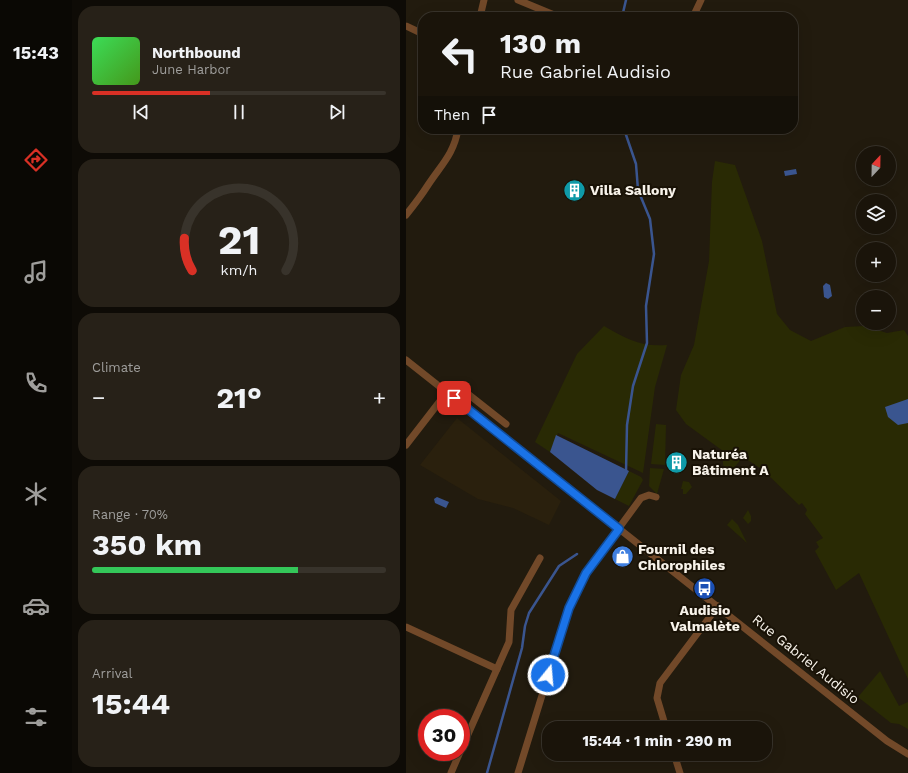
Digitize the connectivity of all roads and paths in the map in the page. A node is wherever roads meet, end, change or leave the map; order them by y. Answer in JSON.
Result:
{"nodes":[{"id":1,"x":484,"y":0,"type":"edge"},
{"id":2,"x":518,"y":0,"type":"edge"},
{"id":3,"x":701,"y":0,"type":"edge"},
{"id":4,"x":481,"y":12,"type":"edge"},
{"id":5,"x":548,"y":12,"type":"edge"},
{"id":6,"x":695,"y":12,"type":"edge"},
{"id":7,"x":406,"y":26,"type":"edge"},
{"id":8,"x":418,"y":32,"type":"edge"},
{"id":9,"x":457,"y":134,"type":"edge"},
{"id":10,"x":406,"y":215,"type":"edge"},
{"id":11,"x":406,"y":360,"type":"edge"},
{"id":12,"x":447,"y":392,"type":"junction"},
{"id":13,"x":461,"y":403,"type":"junction"},
{"id":14,"x":506,"y":424,"type":"dead end"},
{"id":15,"x":406,"y":445,"type":"edge"},
{"id":16,"x":656,"y":497,"type":"dead end"},
{"id":17,"x":619,"y":529,"type":"junction"},
{"id":18,"x":540,"y":558,"type":"dead end"},
{"id":19,"x":718,"y":606,"type":"junction"},
{"id":20,"x":406,"y":627,"type":"edge"},
{"id":21,"x":497,"y":670,"type":"junction"},
{"id":22,"x":664,"y":721,"type":"edge"},
{"id":23,"x":470,"y":731,"type":"edge"},
{"id":24,"x":908,"y":754,"type":"edge"},
{"id":25,"x":456,"y":761,"type":"edge"},
{"id":26,"x":676,"y":761,"type":"edge"},
{"id":27,"x":451,"y":773,"type":"edge"},
{"id":28,"x":518,"y":773,"type":"edge"},
{"id":29,"x":680,"y":773,"type":"edge"}],
"edges":[{"from":1,"to":4,"type":"street"},
{"from":2,"to":5,"type":"street"},
{"from":3,"to":6,"type":"street"},
{"from":7,"to":8,"type":"street"},
{"from":9,"to":10,"type":"street"},
{"from":11,"to":12,"type":"street","name":"Rue Gabriel Audisio"},
{"from":12,"to":13,"type":"street","name":"Rue Gabriel Audisio"},
{"from":12,"to":15,"type":"street"},
{"from":13,"to":14,"type":"street"},
{"from":13,"to":17,"type":"street","name":"Rue Gabriel Audisio"},
{"from":16,"to":17,"type":"street"},
{"from":17,"to":19,"type":"street","name":"Rue Gabriel Audisio"},
{"from":17,"to":28,"type":"street"},
{"from":18,"to":21,"type":"street"},
{"from":19,"to":22,"type":"street"},
{"from":19,"to":24,"type":"street","name":"Rue Gabriel Audisio"},
{"from":20,"to":21,"type":"street"},
{"from":21,"to":23,"type":"street"},
{"from":25,"to":27,"type":"street"},
{"from":26,"to":29,"type":"street"}]}
